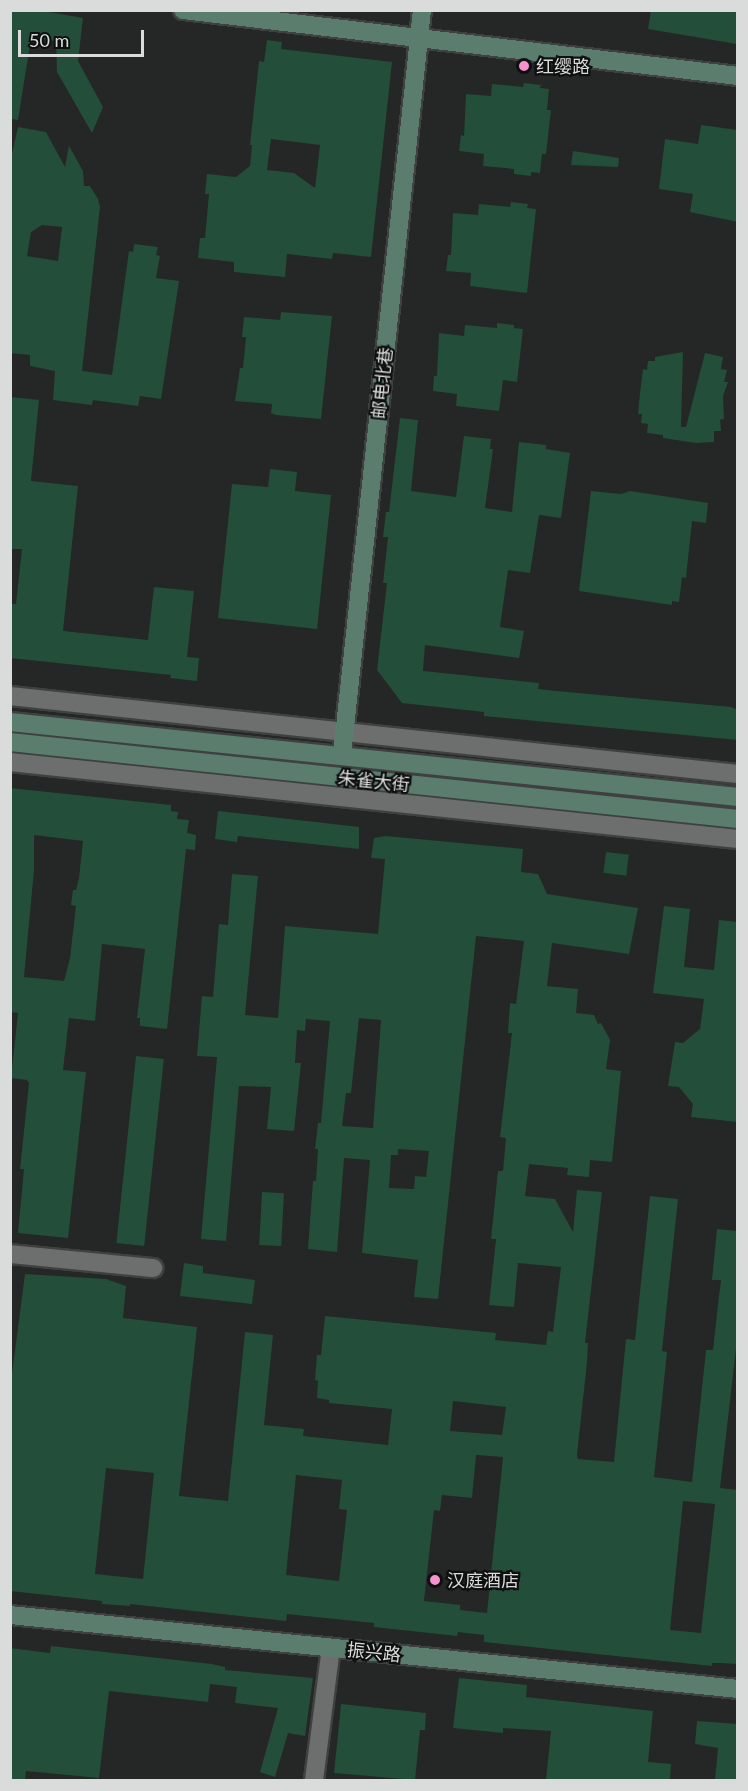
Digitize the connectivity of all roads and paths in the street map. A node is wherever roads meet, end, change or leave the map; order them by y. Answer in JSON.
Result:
{"nodes":[{"id":1,"x":183,"y":10,"type":"edge"},
{"id":2,"x":422,"y":10,"type":"edge"},
{"id":3,"x":419,"y":40,"type":"junction"},
{"id":4,"x":738,"y":76,"type":"edge"},
{"id":5,"x":10,"y":696,"type":"edge"},
{"id":6,"x":10,"y":722,"type":"edge"},
{"id":7,"x":345,"y":732,"type":"junction"},
{"id":8,"x":10,"y":742,"type":"edge"},
{"id":9,"x":342,"y":755,"type":"junction"},
{"id":10,"x":10,"y":762,"type":"edge"},
{"id":11,"x":738,"y":774,"type":"edge"},
{"id":12,"x":738,"y":797,"type":"edge"},
{"id":13,"x":738,"y":819,"type":"edge"},
{"id":14,"x":738,"y":839,"type":"edge"},
{"id":15,"x":10,"y":1254,"type":"edge"},
{"id":16,"x":153,"y":1268,"type":"dead end"},
{"id":17,"x":10,"y":1615,"type":"edge"},
{"id":18,"x":331,"y":1648,"type":"junction"},
{"id":19,"x":738,"y":1689,"type":"edge"},
{"id":20,"x":314,"y":1780,"type":"edge"}],
"edges":[{"from":1,"to":3,"type":"street"},
{"from":2,"to":3,"type":"street","name":"邮电北巷"},
{"from":3,"to":4,"type":"street"},
{"from":3,"to":7,"type":"street","name":"邮电北巷"},
{"from":5,"to":7,"type":"street"},
{"from":6,"to":9,"type":"street","name":"朱雀大街"},
{"from":7,"to":9,"type":"street","name":"邮电北巷"},
{"from":7,"to":11,"type":"street"},
{"from":8,"to":13,"type":"street","name":"朱雀大街"},
{"from":9,"to":12,"type":"street","name":"朱雀大街"},
{"from":10,"to":14,"type":"street"},
{"from":15,"to":16,"type":"street"},
{"from":17,"to":18,"type":"street","name":"振兴路"},
{"from":18,"to":19,"type":"street","name":"振兴路"},
{"from":18,"to":20,"type":"street"}]}
